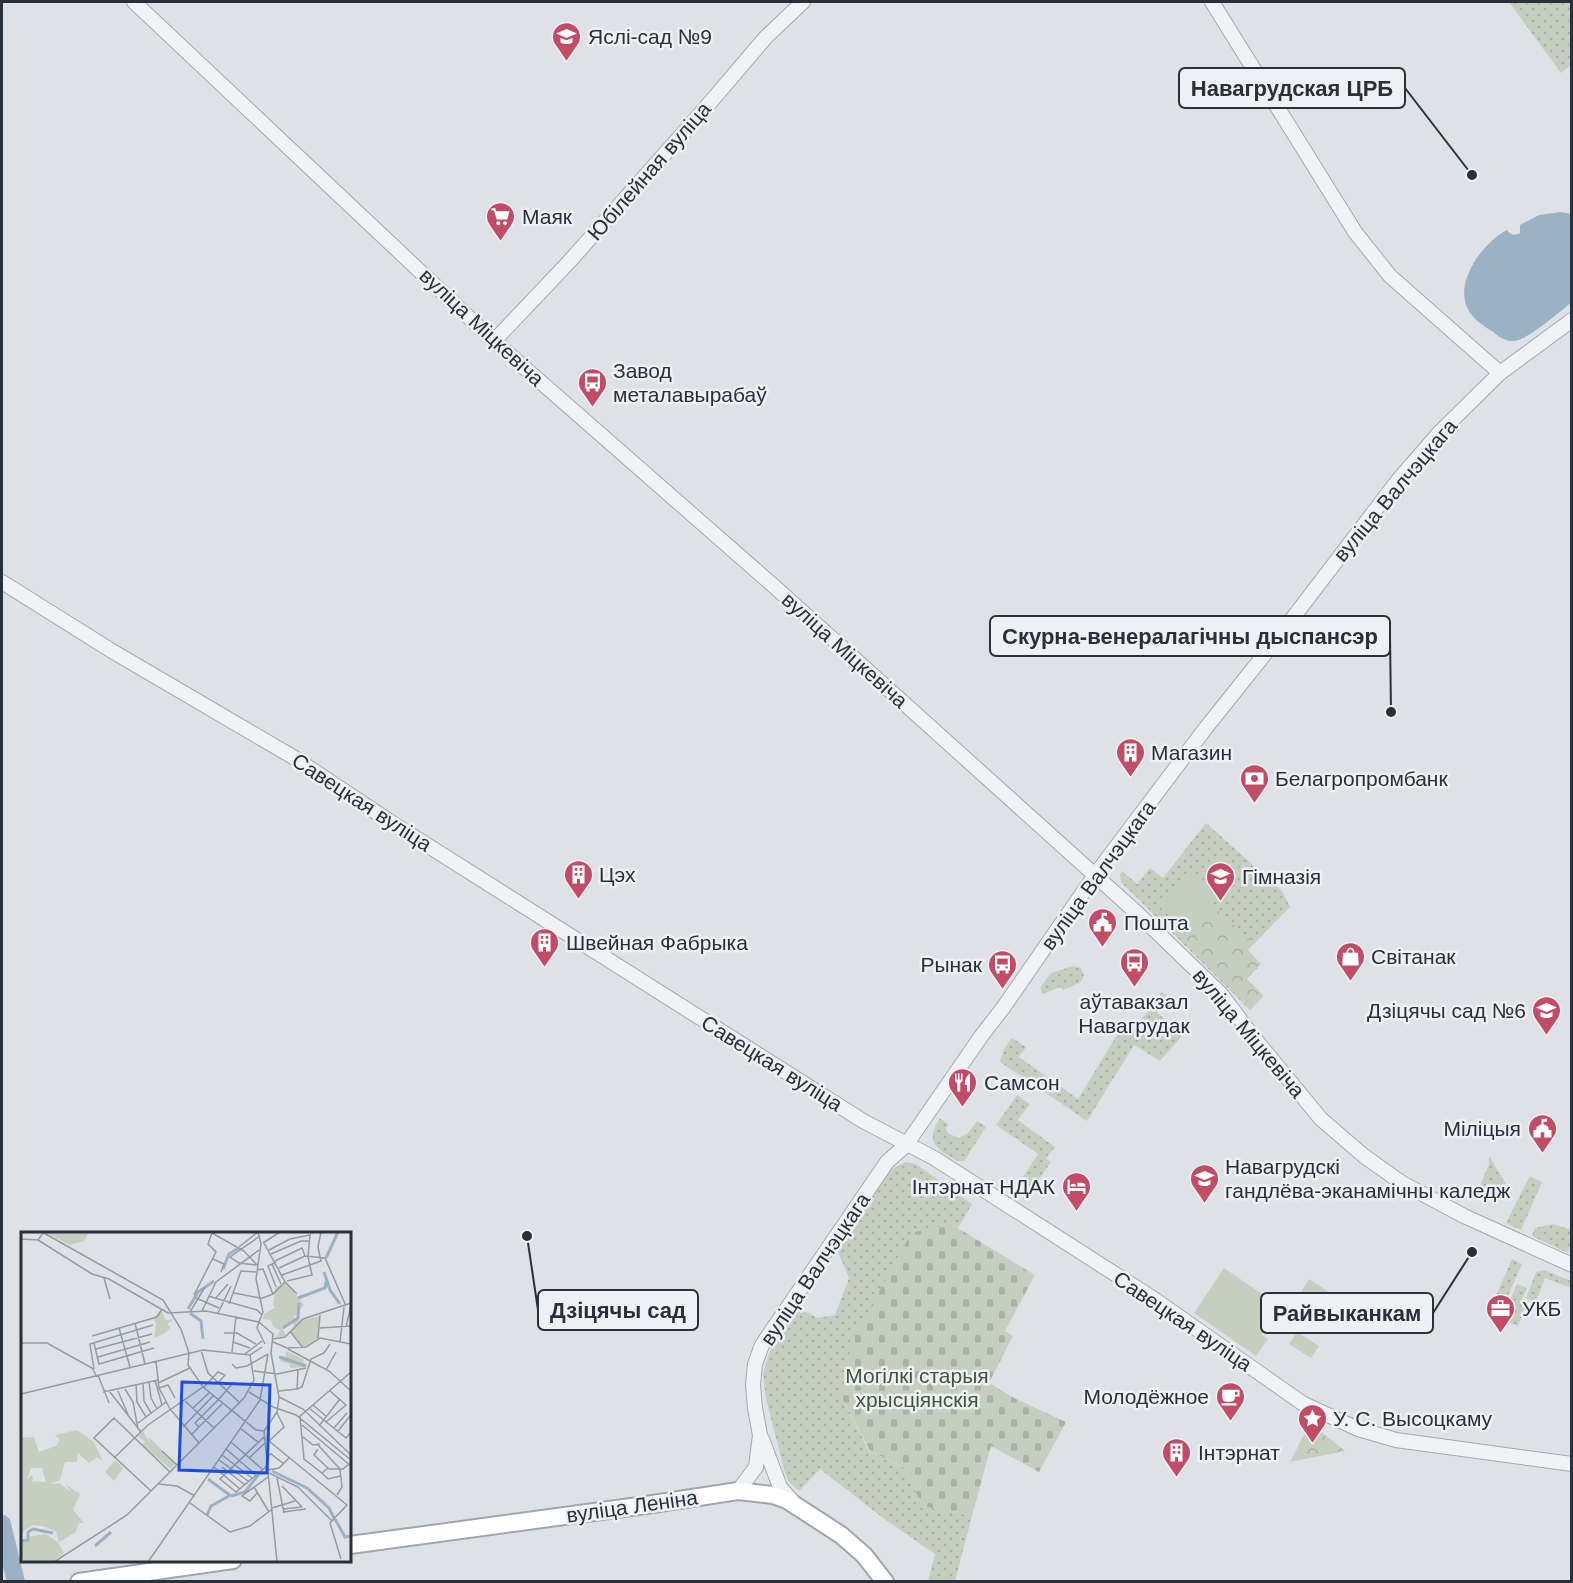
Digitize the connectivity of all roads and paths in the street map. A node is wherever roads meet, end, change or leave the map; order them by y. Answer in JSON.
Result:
{"nodes":[{"id":1,"x":134,"y":2,"type":"edge"},
{"id":2,"x":803,"y":2,"type":"edge"},
{"id":3,"x":1212,"y":2,"type":"edge"},
{"id":4,"x":1572,"y":320,"type":"edge"},
{"id":5,"x":494,"y":341,"type":"junction"},
{"id":6,"x":1500,"y":373,"type":"junction"},
{"id":7,"x":2,"y":582,"type":"edge"},
{"id":8,"x":1095,"y":875,"type":"junction"},
{"id":9,"x":906,"y":1145,"type":"junction"},
{"id":10,"x":1572,"y":1265,"type":"edge"},
{"id":11,"x":760,"y":1435,"type":"junction"},
{"id":12,"x":1572,"y":1464,"type":"edge"},
{"id":13,"x":738,"y":1491,"type":"junction"},
{"id":14,"x":799,"y":1508,"type":"junction"},
{"id":15,"x":351,"y":1545,"type":"edge"},
{"id":16,"x":218,"y":1562,"type":"edge"},
{"id":17,"x":79,"y":1581,"type":"edge"},
{"id":18,"x":885,"y":1581,"type":"edge"}],
"edges":[{"from":1,"to":5,"type":"street","name":"вуліца Міцкевіча"},
{"from":2,"to":5,"type":"street","name":"Юбілейная вуліца"},
{"from":3,"to":6,"type":"street"},
{"from":4,"to":6,"type":"street","name":"вуліца Валчэцкага"},
{"from":5,"to":8,"type":"street","name":"вуліца Міцкевіча"},
{"from":6,"to":8,"type":"street","name":"вуліца Валчэцкага"},
{"from":7,"to":9,"type":"street","name":"Савецкая вуліца"},
{"from":8,"to":9,"type":"street","name":"вуліца Валчэцкага"},
{"from":8,"to":10,"type":"street","name":"вуліца Міцкевіча"},
{"from":9,"to":11,"type":"street","name":"вуліца Валчэцкага"},
{"from":9,"to":12,"type":"street","name":"Савецкая вуліца"},
{"from":11,"to":13,"type":"street","name":"вуліца Валчэцкага"},
{"from":11,"to":14,"type":"street"},
{"from":13,"to":14,"type":"main road","name":"вуліца Леніна"},
{"from":13,"to":15,"type":"main road","name":"вуліца Леніна"},
{"from":14,"to":18,"type":"main road","name":"вуліца Леніна"},
{"from":16,"to":17,"type":"main road"}]}
